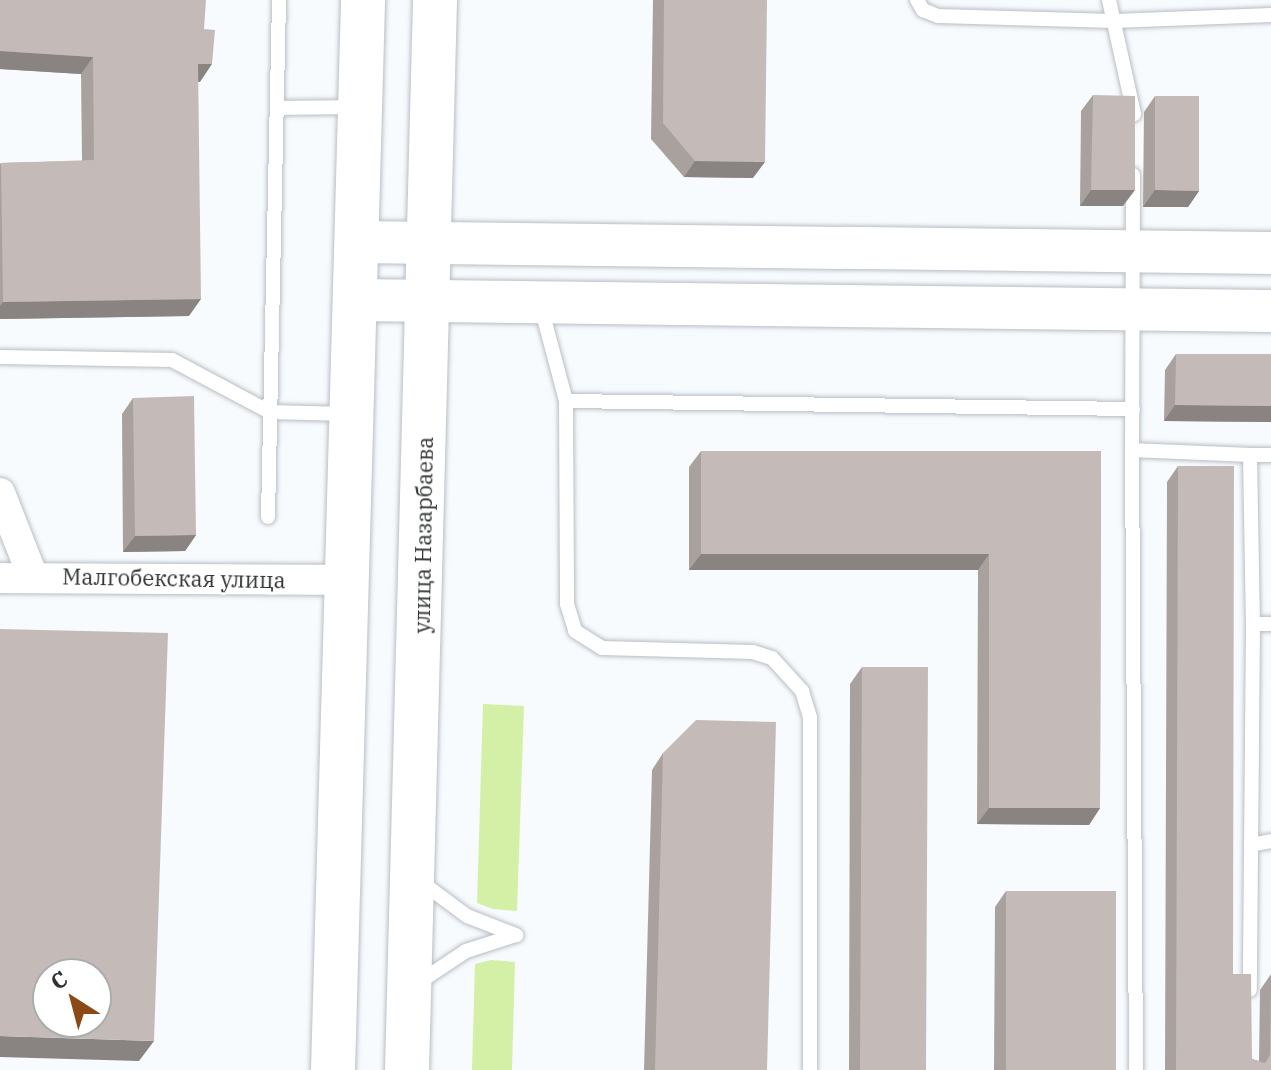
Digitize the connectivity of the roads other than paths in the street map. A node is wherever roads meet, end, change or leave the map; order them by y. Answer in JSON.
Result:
{"nodes":[{"id":1,"x":279,"y":0,"type":"edge"},
{"id":2,"x":363,"y":0,"type":"edge"},
{"id":3,"x":435,"y":0,"type":"edge"},
{"id":4,"x":917,"y":0,"type":"edge"},
{"id":5,"x":1109,"y":0,"type":"edge"},
{"id":6,"x":1271,"y":15,"type":"edge"},
{"id":7,"x":1114,"y":21,"type":"junction"},
{"id":8,"x":360,"y":107,"type":"junction"},
{"id":9,"x":277,"y":108,"type":"junction"},
{"id":10,"x":1134,"y":125,"type":"edge"},
{"id":11,"x":1133,"y":154,"type":"edge"},
{"id":12,"x":356,"y":242,"type":"junction"},
{"id":13,"x":430,"y":243,"type":"junction"},
{"id":14,"x":1133,"y":251,"type":"junction"},
{"id":15,"x":1271,"y":253,"type":"edge"},
{"id":16,"x":354,"y":300,"type":"junction"},
{"id":17,"x":428,"y":301,"type":"junction"},
{"id":18,"x":540,"y":303,"type":"junction"},
{"id":19,"x":1133,"y":309,"type":"junction"},
{"id":20,"x":1271,"y":311,"type":"edge"},
{"id":21,"x":0,"y":357,"type":"edge"},
{"id":22,"x":566,"y":401,"type":"junction"},
{"id":23,"x":1133,"y":409,"type":"junction"},
{"id":24,"x":270,"y":412,"type":"junction"},
{"id":25,"x":351,"y":414,"type":"junction"},
{"id":26,"x":1132,"y":450,"type":"junction"},
{"id":27,"x":1250,"y":455,"type":"junction"},
{"id":28,"x":1271,"y":455,"type":"edge"},
{"id":29,"x":0,"y":493,"type":"edge"},
{"id":30,"x":268,"y":517,"type":"dead end"},
{"id":31,"x":33,"y":577,"type":"junction"},
{"id":32,"x":0,"y":578,"type":"edge"},
{"id":33,"x":347,"y":580,"type":"junction"},
{"id":34,"x":1253,"y":624,"type":"junction"},
{"id":35,"x":1271,"y":624,"type":"edge"},
{"id":36,"x":1271,"y":841,"type":"edge"},
{"id":37,"x":1251,"y":845,"type":"junction"},
{"id":38,"x":415,"y":878,"type":"junction"},
{"id":39,"x":408,"y":990,"type":"junction"},
{"id":40,"x":1249,"y":1010,"type":"edge"},
{"id":41,"x":333,"y":1070,"type":"edge"},
{"id":42,"x":407,"y":1070,"type":"edge"},
{"id":43,"x":810,"y":1070,"type":"edge"},
{"id":44,"x":1136,"y":1070,"type":"edge"}],
"edges":[{"from":1,"to":9,"type":"lane"},
{"from":2,"to":8,"type":"main road"},
{"from":3,"to":13,"type":"main road","name":"улица Назарбаева"},
{"from":4,"to":7,"type":"lane"},
{"from":5,"to":7,"type":"lane"},
{"from":6,"to":7,"type":"lane"},
{"from":7,"to":10,"type":"lane"},
{"from":8,"to":9,"type":"lane"},
{"from":8,"to":12,"type":"main road"},
{"from":9,"to":24,"type":"lane"},
{"from":11,"to":14,"type":"lane"},
{"from":12,"to":13,"type":"street"},
{"from":12,"to":16,"type":"main road"},
{"from":13,"to":14,"type":"street"},
{"from":13,"to":17,"type":"main road","name":"улица Назарбаева"},
{"from":14,"to":15,"type":"street"},
{"from":14,"to":19,"type":"lane"},
{"from":16,"to":17,"type":"street"},
{"from":16,"to":25,"type":"main road"},
{"from":17,"to":18,"type":"street"},
{"from":17,"to":38,"type":"main road","name":"улица Назарбаева"},
{"from":18,"to":19,"type":"street"},
{"from":18,"to":22,"type":"lane"},
{"from":19,"to":20,"type":"street"},
{"from":19,"to":23,"type":"lane"},
{"from":21,"to":24,"type":"lane"},
{"from":22,"to":23,"type":"lane"},
{"from":22,"to":43,"type":"lane"},
{"from":23,"to":26,"type":"lane"},
{"from":24,"to":25,"type":"lane"},
{"from":24,"to":30,"type":"lane"},
{"from":25,"to":33,"type":"main road"},
{"from":26,"to":27,"type":"lane"},
{"from":26,"to":44,"type":"lane"},
{"from":27,"to":28,"type":"lane"},
{"from":27,"to":34,"type":"lane"},
{"from":29,"to":31,"type":"street"},
{"from":31,"to":32,"type":"street","name":"Малгобекская улица"},
{"from":31,"to":33,"type":"street","name":"Малгобекская улица"},
{"from":33,"to":41,"type":"main road"},
{"from":34,"to":35,"type":"lane"},
{"from":34,"to":37,"type":"lane"},
{"from":36,"to":37,"type":"lane"},
{"from":37,"to":40,"type":"lane"},
{"from":38,"to":39,"type":"main road","name":"улица Назарбаева"},
{"from":38,"to":39,"type":"lane"},
{"from":39,"to":42,"type":"main road","name":"улица Назарбаева"}]}
